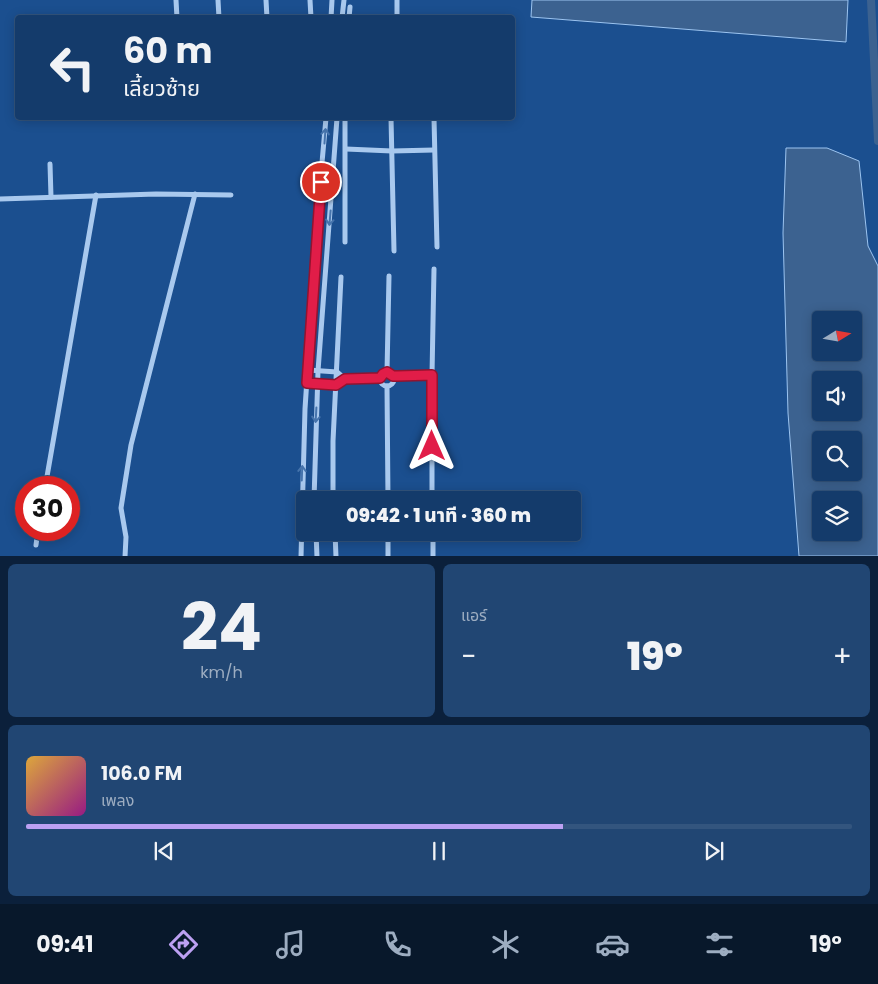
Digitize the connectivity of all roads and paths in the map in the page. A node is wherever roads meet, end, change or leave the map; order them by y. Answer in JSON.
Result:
{"nodes":[{"id":1,"x":176,"y":0,"type":"edge"},
{"id":2,"x":218,"y":0,"type":"edge"},
{"id":3,"x":266,"y":0,"type":"edge"},
{"id":4,"x":310,"y":0,"type":"edge"},
{"id":5,"x":332,"y":0,"type":"edge"},
{"id":6,"x":344,"y":0,"type":"edge"},
{"id":7,"x":397,"y":0,"type":"edge"},
{"id":8,"x":350,"y":6,"type":"dead end"},
{"id":9,"x":177,"y":15,"type":"edge"},
{"id":10,"x":219,"y":15,"type":"edge"},
{"id":11,"x":267,"y":15,"type":"edge"},
{"id":12,"x":312,"y":15,"type":"edge"},
{"id":13,"x":331,"y":15,"type":"edge"},
{"id":14,"x":342,"y":15,"type":"edge"},
{"id":15,"x":349,"y":15,"type":"edge"},
{"id":16,"x":397,"y":15,"type":"edge"},
{"id":17,"x":326,"y":120,"type":"edge"},
{"id":18,"x":337,"y":120,"type":"edge"},
{"id":19,"x":345,"y":120,"type":"edge"},
{"id":20,"x":391,"y":120,"type":"edge"},
{"id":21,"x":434,"y":120,"type":"edge"},
{"id":22,"x":346,"y":149,"type":"junction"},
{"id":23,"x":434,"y":150,"type":"junction"},
{"id":24,"x":392,"y":151,"type":"junction"},
{"id":25,"x":324,"y":153,"type":"junction"},
{"id":26,"x":335,"y":154,"type":"junction"},
{"id":27,"x":50,"y":164,"type":"dead end"},
{"id":28,"x":196,"y":194,"type":"junction"},
{"id":29,"x":96,"y":195,"type":"junction"},
{"id":30,"x":231,"y":195,"type":"dead end"},
{"id":31,"x":51,"y":197,"type":"junction"},
{"id":32,"x":0,"y":199,"type":"edge"},
{"id":33,"x":345,"y":242,"type":"dead end"},
{"id":34,"x":437,"y":247,"type":"dead end"},
{"id":35,"x":394,"y":251,"type":"dead end"},
{"id":36,"x":434,"y":269,"type":"dead end"},
{"id":37,"x":389,"y":276,"type":"dead end"},
{"id":38,"x":341,"y":277,"type":"dead end"},
{"id":39,"x":308,"y":370,"type":"junction"},
{"id":40,"x":318,"y":371,"type":"junction"},
{"id":41,"x":337,"y":372,"type":"junction"},
{"id":42,"x":387,"y":372,"type":"junction"},
{"id":43,"x":432,"y":375,"type":"junction"},
{"id":44,"x":393,"y":376,"type":"junction"},
{"id":45,"x":380,"y":378,"type":"junction"},
{"id":46,"x":345,"y":379,"type":"junction"},
{"id":47,"x":307,"y":383,"type":"junction"},
{"id":48,"x":318,"y":384,"type":"junction"},
{"id":49,"x":336,"y":385,"type":"junction"},
{"id":50,"x":387,"y":386,"type":"junction"},
{"id":51,"x":47,"y":476,"type":"edge"},
{"id":52,"x":301,"y":491,"type":"edge"},
{"id":53,"x":314,"y":491,"type":"edge"},
{"id":54,"x":334,"y":491,"type":"edge"},
{"id":55,"x":388,"y":491,"type":"edge"},
{"id":56,"x":432,"y":491,"type":"edge"},
{"id":57,"x":37,"y":541,"type":"edge"},
{"id":58,"x":302,"y":541,"type":"edge"},
{"id":59,"x":316,"y":541,"type":"edge"},
{"id":60,"x":335,"y":541,"type":"edge"},
{"id":61,"x":388,"y":541,"type":"edge"},
{"id":62,"x":433,"y":541,"type":"edge"},
{"id":63,"x":36,"y":546,"type":"dead end"},
{"id":64,"x":125,"y":556,"type":"edge"},
{"id":65,"x":301,"y":556,"type":"edge"},
{"id":66,"x":317,"y":556,"type":"edge"},
{"id":67,"x":336,"y":556,"type":"edge"},
{"id":68,"x":388,"y":556,"type":"edge"},
{"id":69,"x":433,"y":556,"type":"edge"}],
"edges":[{"from":1,"to":9,"type":"street"},
{"from":2,"to":10,"type":"street"},
{"from":3,"to":11,"type":"street"},
{"from":4,"to":12,"type":"street"},
{"from":5,"to":13,"type":"street"},
{"from":6,"to":14,"type":"street"},
{"from":7,"to":16,"type":"street"},
{"from":8,"to":15,"type":"street"},
{"from":25,"to":17,"type":"street","one_way":true},
{"from":18,"to":26,"type":"street"},
{"from":19,"to":22,"type":"street"},
{"from":20,"to":24,"type":"street"},
{"from":21,"to":23,"type":"street"},
{"from":22,"to":24,"type":"street"},
{"from":22,"to":33,"type":"street"},
{"from":23,"to":24,"type":"street"},
{"from":23,"to":34,"type":"street"},
{"from":24,"to":35,"type":"street"},
{"from":25,"to":26,"type":"street"},
{"from":25,"to":39,"type":"street"},
{"from":26,"to":40,"type":"street","one_way":true},
{"from":27,"to":31,"type":"street"},
{"from":28,"to":29,"type":"street"},
{"from":28,"to":30,"type":"street"},
{"from":28,"to":64,"type":"street"},
{"from":29,"to":31,"type":"street"},
{"from":29,"to":51,"type":"street"},
{"from":31,"to":32,"type":"street"},
{"from":36,"to":43,"type":"street"},
{"from":37,"to":42,"type":"street"},
{"from":38,"to":41,"type":"street"},
{"from":39,"to":40,"type":"street"},
{"from":39,"to":47,"type":"street"},
{"from":40,"to":41,"type":"street"},
{"from":40,"to":48,"type":"street"},
{"from":41,"to":46,"type":"street"},
{"from":41,"to":49,"type":"street"},
{"from":42,"to":44,"type":"street"},
{"from":42,"to":45,"type":"street"},
{"from":43,"to":44,"type":"street"},
{"from":43,"to":56,"type":"street"},
{"from":44,"to":50,"type":"street"},
{"from":45,"to":46,"type":"street"},
{"from":45,"to":50,"type":"street"},
{"from":46,"to":49,"type":"street"},
{"from":47,"to":48,"type":"street"},
{"from":52,"to":47,"type":"street","one_way":true},
{"from":48,"to":49,"type":"street"},
{"from":48,"to":53,"type":"street","one_way":true},
{"from":49,"to":54,"type":"street"},
{"from":50,"to":55,"type":"street"},
{"from":57,"to":63,"type":"street"},
{"from":58,"to":65,"type":"street"},
{"from":59,"to":66,"type":"street"},
{"from":60,"to":67,"type":"street"},
{"from":61,"to":68,"type":"street"},
{"from":62,"to":69,"type":"street"}]}
